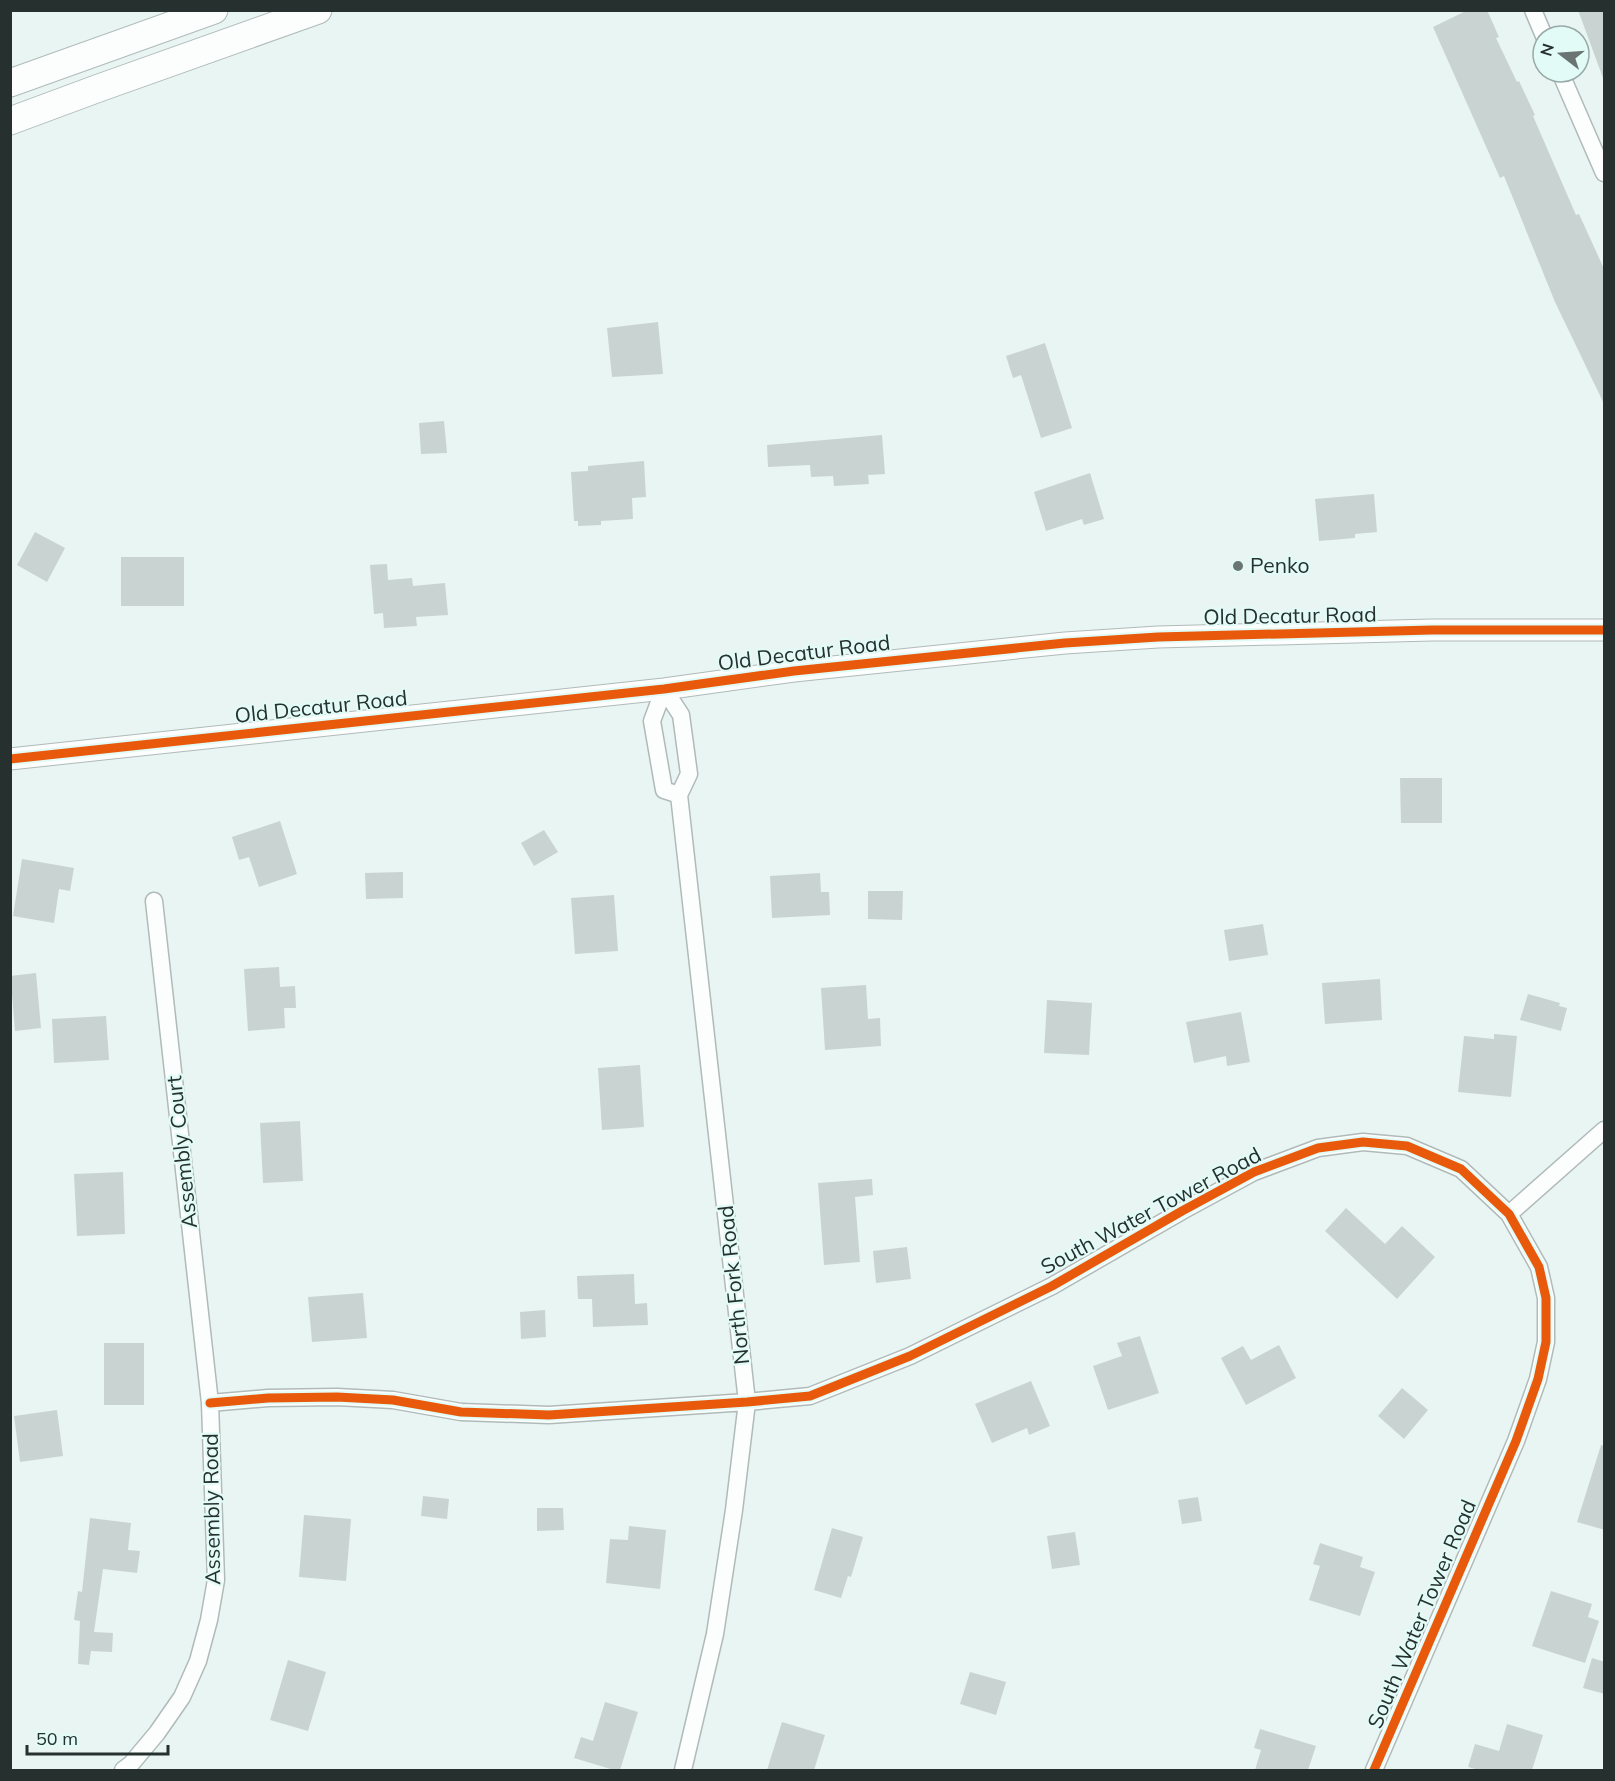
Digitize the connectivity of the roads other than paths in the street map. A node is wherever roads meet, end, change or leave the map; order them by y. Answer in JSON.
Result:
{"nodes":[{"id":1,"x":214,"y":10,"type":"edge"},
{"id":2,"x":318,"y":10,"type":"edge"},
{"id":3,"x":1533,"y":10,"type":"edge"},
{"id":4,"x":1539,"y":24,"type":"edge"},
{"id":5,"x":10,"y":83,"type":"edge"},
{"id":6,"x":1565,"y":84,"type":"edge"},
{"id":7,"x":10,"y":121,"type":"edge"},
{"id":8,"x":1605,"y":173,"type":"edge"},
{"id":9,"x":1605,"y":630,"type":"edge"},
{"id":10,"x":664,"y":689,"type":"junction"},
{"id":11,"x":10,"y":759,"type":"edge"},
{"id":12,"x":679,"y":795,"type":"junction"},
{"id":13,"x":154,"y":900,"type":"dead end"},
{"id":14,"x":1605,"y":1130,"type":"edge"},
{"id":15,"x":1509,"y":1214,"type":"junction"},
{"id":16,"x":210,"y":1402,"type":"junction"},
{"id":17,"x":747,"y":1402,"type":"junction"},
{"id":18,"x":123,"y":1770,"type":"edge"},
{"id":19,"x":683,"y":1770,"type":"edge"},
{"id":20,"x":1374,"y":1770,"type":"edge"}],
"edges":[{"from":1,"to":5,"type":"main road"},
{"from":2,"to":7,"type":"main road"},
{"from":3,"to":4,"type":"street"},
{"from":6,"to":8,"type":"street"},
{"from":9,"to":10,"type":"street","name":"Old Decatur Road"},
{"from":10,"to":11,"type":"street","name":"Old Decatur Road"},
{"from":10,"to":12,"type":"street","name":"North Fork Road"},
{"from":10,"to":12,"type":"street"},
{"from":12,"to":17,"type":"street","name":"North Fork Road"},
{"from":13,"to":16,"type":"street","name":"Assembly Court"},
{"from":14,"to":15,"type":"street"},
{"from":15,"to":17,"type":"street","name":"South Water Tower Road"},
{"from":15,"to":20,"type":"street","name":"South Water Tower Road"},
{"from":16,"to":17,"type":"street","name":"South Water Tower Road"},
{"from":16,"to":18,"type":"street","name":"Assembly Road"},
{"from":17,"to":19,"type":"street","name":"North Fork Road"}]}
